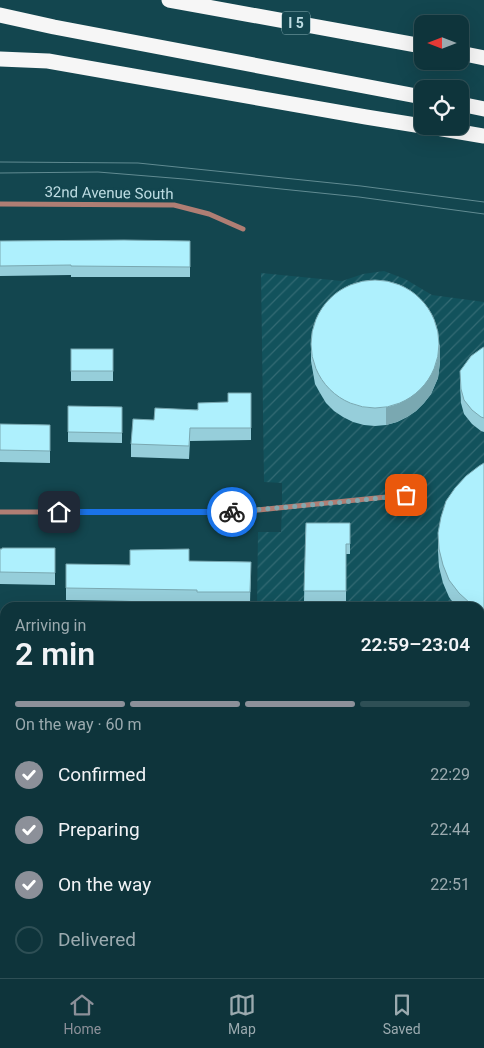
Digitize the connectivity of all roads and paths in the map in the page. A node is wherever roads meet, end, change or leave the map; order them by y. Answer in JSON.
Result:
{"nodes":[{"id":1,"x":169,"y":0,"type":"edge"},
{"id":2,"x":0,"y":15,"type":"edge"},
{"id":3,"x":414,"y":45,"type":"edge"},
{"id":4,"x":469,"y":55,"type":"edge"},
{"id":5,"x":484,"y":58,"type":"edge"},
{"id":6,"x":0,"y":59,"type":"edge"},
{"id":7,"x":414,"y":95,"type":"edge"},
{"id":8,"x":469,"y":106,"type":"edge"},
{"id":9,"x":484,"y":109,"type":"edge"},
{"id":10,"x":414,"y":124,"type":"edge"},
{"id":11,"x":469,"y":134,"type":"edge"},
{"id":12,"x":484,"y":136,"type":"edge"},
{"id":13,"x":0,"y":204,"type":"edge"},
{"id":14,"x":243,"y":229,"type":"dead end"},
{"id":15,"x":406,"y":495,"type":"dead end"},
{"id":16,"x":0,"y":512,"type":"edge"}],
"edges":[{"from":1,"to":3,"type":"highway","number":"I 5"},
{"from":2,"to":7,"type":"highway"},
{"from":4,"to":5,"type":"highway"},
{"from":6,"to":10,"type":"highway"},
{"from":8,"to":9,"type":"highway"},
{"from":11,"to":12,"type":"highway"},
{"from":13,"to":14,"type":"street","name":"32nd Avenue South"},
{"from":15,"to":16,"type":"street"}]}
